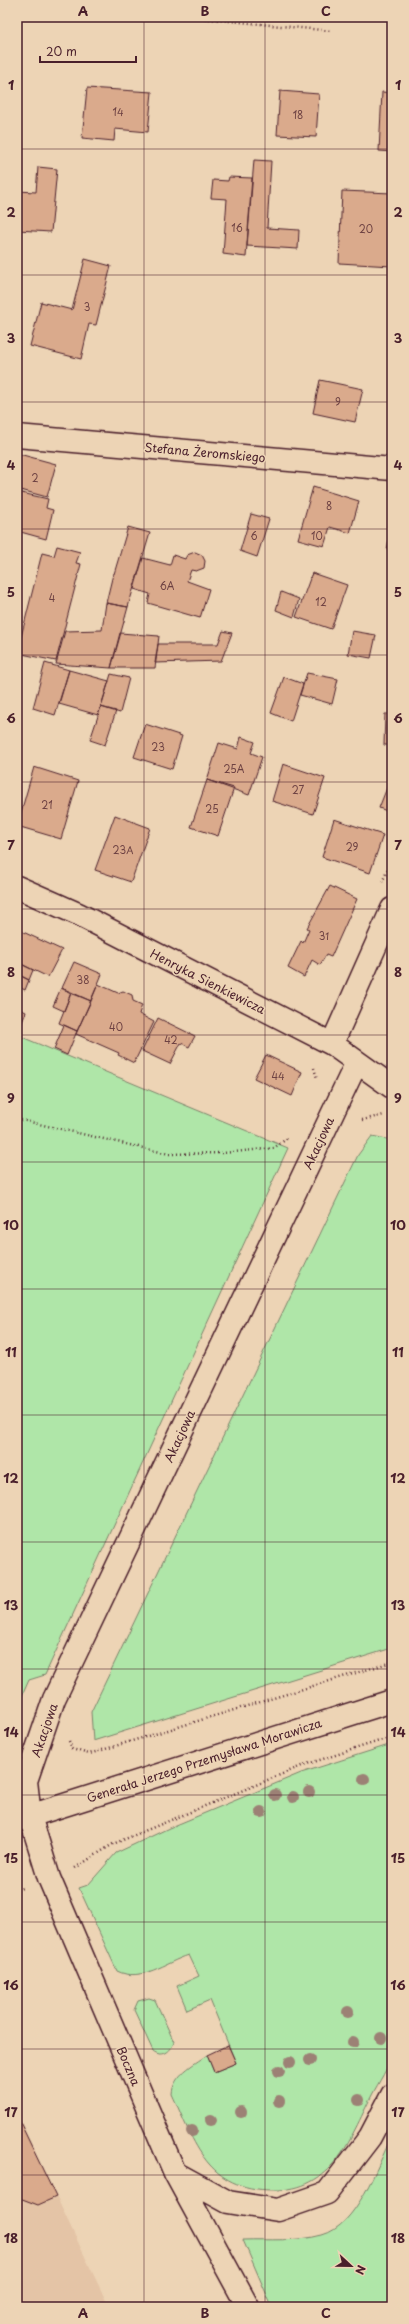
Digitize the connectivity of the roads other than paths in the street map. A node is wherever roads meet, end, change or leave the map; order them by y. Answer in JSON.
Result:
{"nodes":[{"id":1,"x":17,"y":436,"type":"edge"},
{"id":2,"x":392,"y":469,"type":"edge"},
{"id":3,"x":17,"y":887,"type":"edge"},
{"id":4,"x":392,"y":909,"type":"edge"},
{"id":5,"x":332,"y":1044,"type":"junction"},
{"id":6,"x":357,"y":1062,"type":"junction"},
{"id":7,"x":392,"y":1087,"type":"edge"},
{"id":8,"x":392,"y":1700,"type":"edge"},
{"id":9,"x":24,"y":1818,"type":"edge"},
{"id":10,"x":392,"y":2095,"type":"edge"},
{"id":11,"x":175,"y":2173,"type":"junction"},
{"id":12,"x":248,"y":2307,"type":"edge"}],
"edges":[{"from":1,"to":2,"type":"street","name":"Stefana Żeromskiego"},
{"from":3,"to":5,"type":"street","name":"Henryka Sienkiewicza"},
{"from":4,"to":5,"type":"street"},
{"from":5,"to":6,"type":"street","name":"Henryka Sienkiewicza"},
{"from":6,"to":7,"type":"street","name":"Henryka Sienkiewicza"},
{"from":6,"to":9,"type":"street","name":"Akacjowa"},
{"from":8,"to":9,"type":"street","name":"Generała Jerzego Przemysława Morawicza"},
{"from":9,"to":11,"type":"street","name":"Boczna"},
{"from":10,"to":11,"type":"street"},
{"from":11,"to":12,"type":"street","name":"Boczna"}]}
